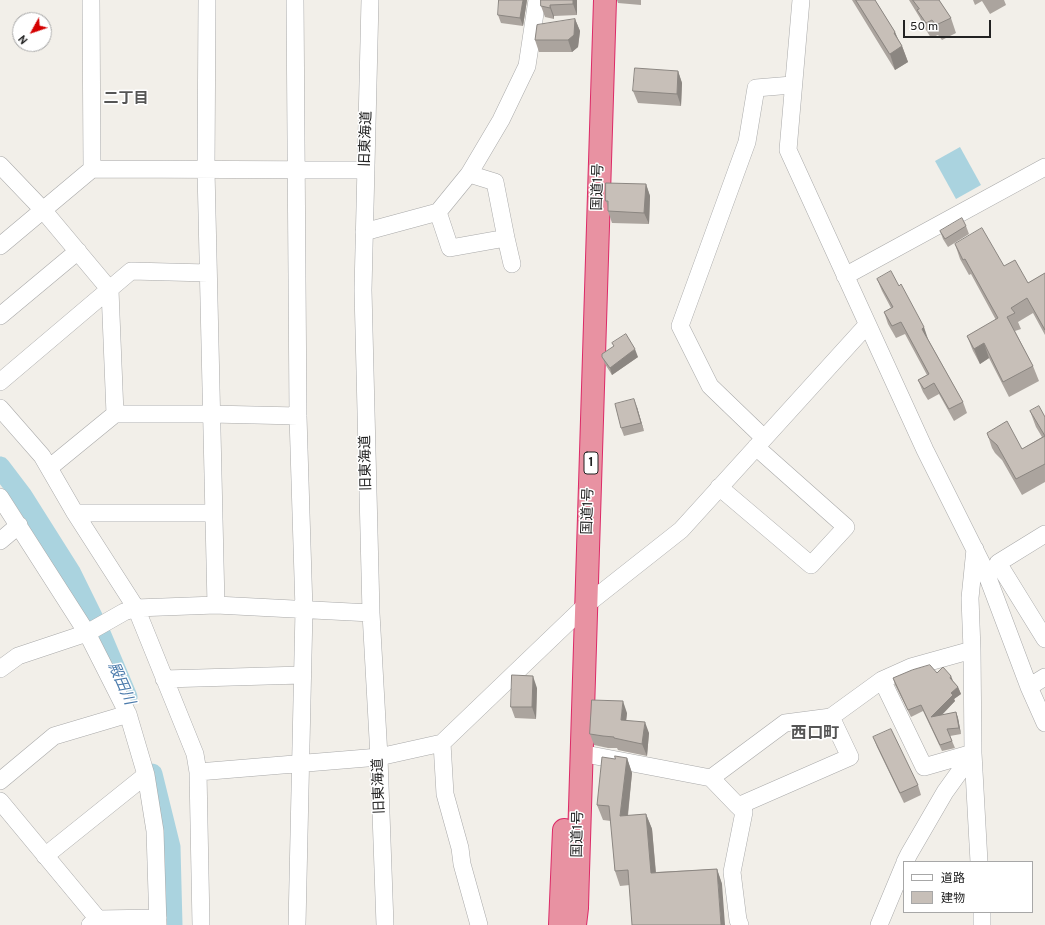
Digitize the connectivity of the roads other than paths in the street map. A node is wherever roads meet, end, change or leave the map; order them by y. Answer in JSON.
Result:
{"nodes":[{"id":1,"x":91,"y":0,"type":"edge"},
{"id":2,"x":207,"y":0,"type":"edge"},
{"id":3,"x":295,"y":0,"type":"edge"},
{"id":4,"x":370,"y":0,"type":"edge"},
{"id":5,"x":537,"y":0,"type":"edge"},
{"id":6,"x":590,"y":0,"type":"edge"},
{"id":7,"x":605,"y":0,"type":"edge"},
{"id":8,"x":801,"y":0,"type":"edge"},
{"id":9,"x":792,"y":85,"type":"junction"},
{"id":10,"x":0,"y":165,"type":"edge"},
{"id":11,"x":1045,"y":167,"type":"edge"},
{"id":12,"x":92,"y":169,"type":"junction"},
{"id":13,"x":206,"y":170,"type":"junction"},
{"id":14,"x":297,"y":170,"type":"junction"},
{"id":15,"x":366,"y":170,"type":"junction"},
{"id":16,"x":469,"y":174,"type":"junction"},
{"id":17,"x":43,"y":210,"type":"junction"},
{"id":18,"x":438,"y":212,"type":"junction"},
{"id":19,"x":364,"y":232,"type":"junction"},
{"id":20,"x":506,"y":238,"type":"junction"},
{"id":21,"x":0,"y":246,"type":"edge"},
{"id":22,"x":78,"y":251,"type":"junction"},
{"id":23,"x":512,"y":264,"type":"dead end"},
{"id":24,"x":208,"y":273,"type":"junction"},
{"id":25,"x":845,"y":276,"type":"junction"},
{"id":26,"x":110,"y":290,"type":"junction"},
{"id":27,"x":0,"y":316,"type":"edge"},
{"id":28,"x":867,"y":325,"type":"junction"},
{"id":29,"x":0,"y":382,"type":"edge"},
{"id":30,"x":0,"y":408,"type":"edge"},
{"id":31,"x":115,"y":414,"type":"junction"},
{"id":32,"x":211,"y":414,"type":"junction"},
{"id":33,"x":298,"y":416,"type":"junction"},
{"id":34,"x":760,"y":443,"type":"junction"},
{"id":35,"x":49,"y":468,"type":"junction"},
{"id":36,"x":719,"y":487,"type":"junction"},
{"id":37,"x":0,"y":497,"type":"edge"},
{"id":38,"x":75,"y":513,"type":"junction"},
{"id":39,"x":214,"y":513,"type":"junction"},
{"id":40,"x":19,"y":525,"type":"junction"},
{"id":41,"x":1045,"y":534,"type":"edge"},
{"id":42,"x":0,"y":541,"type":"edge"},
{"id":43,"x":975,"y":549,"type":"junction"},
{"id":44,"x":216,"y":605,"type":"junction"},
{"id":45,"x":130,"y":610,"type":"junction"},
{"id":46,"x":304,"y":610,"type":"junction"},
{"id":47,"x":580,"y":611,"type":"junction"},
{"id":48,"x":371,"y":613,"type":"junction"},
{"id":49,"x":91,"y":631,"type":"junction"},
{"id":50,"x":1045,"y":639,"type":"edge"},
{"id":51,"x":972,"y":650,"type":"junction"},
{"id":52,"x":0,"y":669,"type":"edge"},
{"id":53,"x":302,"y":675,"type":"junction"},
{"id":54,"x":1045,"y":677,"type":"edge"},
{"id":55,"x":164,"y":679,"type":"junction"},
{"id":56,"x":882,"y":680,"type":"junction"},
{"id":57,"x":1029,"y":687,"type":"junction"},
{"id":58,"x":128,"y":714,"type":"junction"},
{"id":59,"x":832,"y":717,"type":"junction"},
{"id":60,"x":1045,"y":723,"type":"edge"},
{"id":61,"x":442,"y":743,"type":"junction"},
{"id":62,"x":580,"y":753,"type":"junction"},
{"id":63,"x":973,"y":753,"type":"junction"},
{"id":64,"x":379,"y":757,"type":"junction"},
{"id":65,"x":300,"y":763,"type":"junction"},
{"id":66,"x":198,"y":772,"type":"junction"},
{"id":67,"x":146,"y":775,"type":"junction"},
{"id":68,"x":711,"y":778,"type":"junction"},
{"id":69,"x":0,"y":781,"type":"edge"},
{"id":70,"x":0,"y":801,"type":"edge"},
{"id":71,"x":738,"y":806,"type":"junction"},
{"id":72,"x":45,"y":856,"type":"junction"},
{"id":73,"x":906,"y":861,"type":"edge"},
{"id":74,"x":979,"y":861,"type":"edge"},
{"id":75,"x":903,"y":867,"type":"edge"},
{"id":76,"x":94,"y":922,"type":"edge"},
{"id":77,"x":158,"y":922,"type":"edge"},
{"id":78,"x":201,"y":925,"type":"edge"},
{"id":79,"x":297,"y":925,"type":"edge"},
{"id":80,"x":385,"y":925,"type":"edge"},
{"id":81,"x":479,"y":925,"type":"edge"},
{"id":82,"x":560,"y":925,"type":"edge"},
{"id":83,"x":575,"y":925,"type":"edge"},
{"id":84,"x":740,"y":925,"type":"edge"},
{"id":85,"x":879,"y":925,"type":"edge"}],
"edges":[{"from":1,"to":12,"type":"street"},
{"from":2,"to":13,"type":"street"},
{"from":3,"to":14,"type":"street"},
{"from":4,"to":15,"type":"street","name":"旧東海道"},
{"from":5,"to":16,"type":"street"},
{"from":6,"to":47,"type":"highway","name":"国道1号","number":"1"},
{"from":7,"to":47,"type":"highway","name":"国道1号","number":"1"},
{"from":8,"to":9,"type":"street"},
{"from":9,"to":25,"type":"street"},
{"from":9,"to":34,"type":"street"},
{"from":10,"to":17,"type":"street"},
{"from":11,"to":25,"type":"street"},
{"from":12,"to":13,"type":"street"},
{"from":12,"to":17,"type":"street"},
{"from":13,"to":14,"type":"street"},
{"from":13,"to":24,"type":"street"},
{"from":14,"to":15,"type":"street"},
{"from":14,"to":33,"type":"street"},
{"from":15,"to":19,"type":"street","name":"旧東海道"},
{"from":16,"to":18,"type":"street"},
{"from":16,"to":20,"type":"street"},
{"from":17,"to":21,"type":"street"},
{"from":17,"to":22,"type":"street"},
{"from":18,"to":19,"type":"street"},
{"from":18,"to":20,"type":"street"},
{"from":19,"to":48,"type":"street","name":"旧東海道"},
{"from":20,"to":23,"type":"street"},
{"from":22,"to":26,"type":"street"},
{"from":22,"to":27,"type":"street"},
{"from":24,"to":26,"type":"street"},
{"from":24,"to":32,"type":"street"},
{"from":25,"to":28,"type":"street"},
{"from":26,"to":29,"type":"street"},
{"from":26,"to":31,"type":"street"},
{"from":28,"to":34,"type":"street"},
{"from":28,"to":43,"type":"street"},
{"from":30,"to":35,"type":"street"},
{"from":31,"to":32,"type":"street"},
{"from":31,"to":35,"type":"street"},
{"from":32,"to":33,"type":"street"},
{"from":32,"to":39,"type":"street"},
{"from":33,"to":46,"type":"street"},
{"from":34,"to":36,"type":"street"},
{"from":34,"to":36,"type":"street"},
{"from":35,"to":38,"type":"street"},
{"from":36,"to":47,"type":"street"},
{"from":37,"to":40,"type":"street"},
{"from":38,"to":39,"type":"street"},
{"from":38,"to":45,"type":"street"},
{"from":39,"to":44,"type":"street"},
{"from":40,"to":42,"type":"street"},
{"from":40,"to":49,"type":"street"},
{"from":41,"to":50,"type":"street"},
{"from":43,"to":51,"type":"street"},
{"from":43,"to":57,"type":"street"},
{"from":44,"to":45,"type":"street"},
{"from":44,"to":46,"type":"street"},
{"from":45,"to":49,"type":"street"},
{"from":45,"to":55,"type":"street"},
{"from":46,"to":48,"type":"street"},
{"from":46,"to":53,"type":"street"},
{"from":47,"to":61,"type":"street"},
{"from":47,"to":62,"type":"highway","name":"国道1号","number":"1"},
{"from":47,"to":82,"type":"highway","name":"国道1号","number":"1"},
{"from":48,"to":64,"type":"street","name":"旧東海道"},
{"from":49,"to":52,"type":"street"},
{"from":49,"to":58,"type":"street"},
{"from":51,"to":56,"type":"street"},
{"from":51,"to":63,"type":"street"},
{"from":53,"to":55,"type":"street"},
{"from":53,"to":65,"type":"street"},
{"from":54,"to":57,"type":"street"},
{"from":55,"to":66,"type":"street"},
{"from":56,"to":59,"type":"street"},
{"from":56,"to":63,"type":"street"},
{"from":57,"to":60,"type":"street"},
{"from":58,"to":67,"type":"street"},
{"from":58,"to":69,"type":"street"},
{"from":59,"to":68,"type":"street"},
{"from":59,"to":71,"type":"street"},
{"from":61,"to":64,"type":"street"},
{"from":61,"to":81,"type":"street"},
{"from":62,"to":68,"type":"street"},
{"from":62,"to":83,"type":"highway","name":"国道1号","number":"1"},
{"from":63,"to":73,"type":"street"},
{"from":63,"to":74,"type":"street"},
{"from":64,"to":65,"type":"street"},
{"from":64,"to":80,"type":"street","name":"旧東海道"},
{"from":65,"to":66,"type":"street"},
{"from":65,"to":79,"type":"street"},
{"from":66,"to":78,"type":"street"},
{"from":67,"to":72,"type":"street"},
{"from":67,"to":77,"type":"street"},
{"from":68,"to":71,"type":"street"},
{"from":70,"to":72,"type":"street"},
{"from":71,"to":84,"type":"street"},
{"from":72,"to":76,"type":"street"},
{"from":75,"to":85,"type":"street"},
{"from":76,"to":77,"type":"street"}]}
